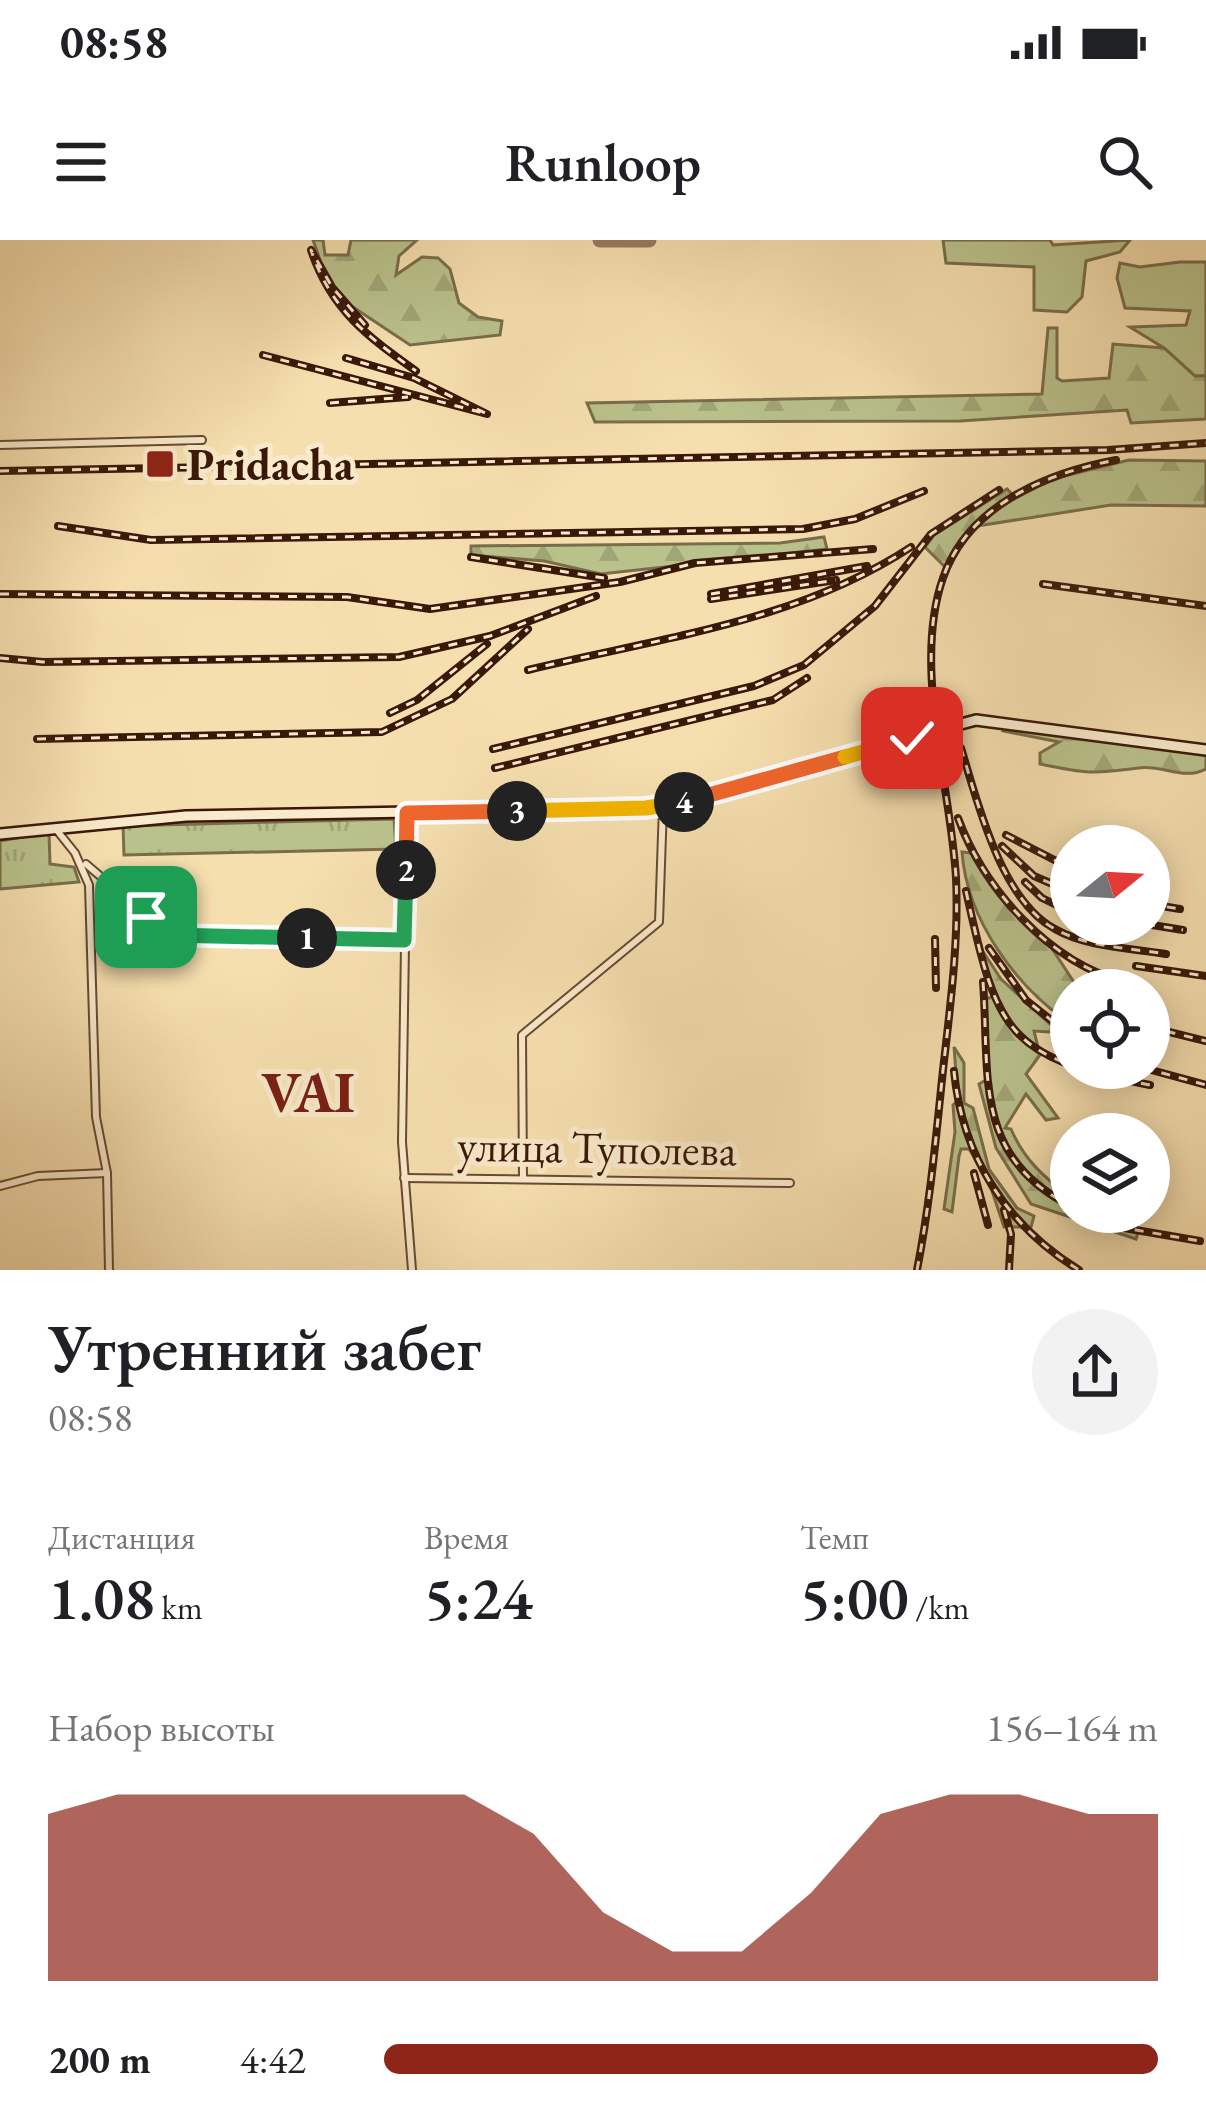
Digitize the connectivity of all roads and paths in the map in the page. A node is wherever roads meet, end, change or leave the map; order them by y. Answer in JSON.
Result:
{"nodes":[{"id":1,"x":202,"y":440,"type":"dead end"},
{"id":2,"x":0,"y":445,"type":"edge"},
{"id":3,"x":1206,"y":751,"type":"edge"},
{"id":4,"x":662,"y":806,"type":"junction"},
{"id":5,"x":407,"y":813,"type":"junction"},
{"id":6,"x":52,"y":825,"type":"junction"},
{"id":7,"x":0,"y":834,"type":"edge"},
{"id":8,"x":75,"y":853,"type":"junction"},
{"id":9,"x":404,"y":940,"type":"junction"},
{"id":10,"x":107,"y":1174,"type":"junction"},
{"id":11,"x":404,"y":1178,"type":"junction"},
{"id":12,"x":523,"y":1179,"type":"junction"},
{"id":13,"x":790,"y":1183,"type":"dead end"},
{"id":14,"x":0,"y":1186,"type":"edge"},
{"id":15,"x":109,"y":1270,"type":"edge"},
{"id":16,"x":412,"y":1270,"type":"edge"}],
"edges":[{"from":1,"to":2,"type":"street"},
{"from":3,"to":4,"type":"main road"},
{"from":4,"to":5,"type":"main road"},
{"from":4,"to":12,"type":"street"},
{"from":5,"to":6,"type":"main road"},
{"from":5,"to":9,"type":"street"},
{"from":6,"to":7,"type":"main road"},
{"from":6,"to":8,"type":"street"},
{"from":8,"to":9,"type":"street"},
{"from":8,"to":10,"type":"street"},
{"from":9,"to":11,"type":"street"},
{"from":10,"to":14,"type":"street"},
{"from":10,"to":15,"type":"street"},
{"from":11,"to":12,"type":"street","name":"улица Туполева"},
{"from":11,"to":16,"type":"street"},
{"from":12,"to":13,"type":"street","name":"улица Туполева"}]}
